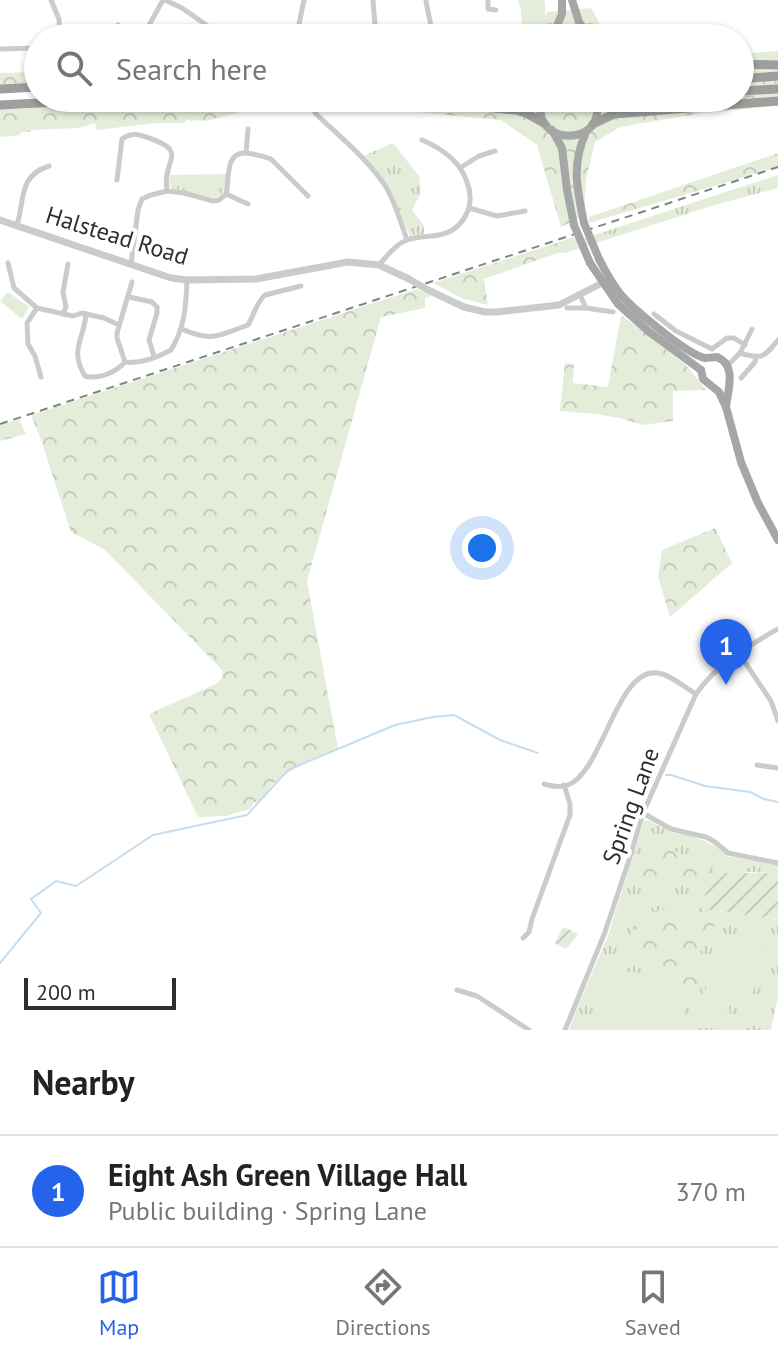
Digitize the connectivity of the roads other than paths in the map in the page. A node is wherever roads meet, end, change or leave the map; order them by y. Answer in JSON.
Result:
{"nodes":[{"id":1,"x":51,"y":0,"type":"edge"},
{"id":2,"x":164,"y":0,"type":"edge"},
{"id":3,"x":187,"y":0,"type":"edge"},
{"id":4,"x":304,"y":0,"type":"edge"},
{"id":5,"x":373,"y":0,"type":"edge"},
{"id":6,"x":426,"y":0,"type":"edge"},
{"id":7,"x":488,"y":0,"type":"edge"},
{"id":8,"x":562,"y":0,"type":"edge"},
{"id":9,"x":572,"y":0,"type":"edge"},
{"id":10,"x":182,"y":8,"type":"junction"},
{"id":11,"x":488,"y":9,"type":"junction"},
{"id":12,"x":496,"y":10,"type":"dead end"},
{"id":13,"x":483,"y":14,"type":"dead end"},
{"id":14,"x":59,"y":24,"type":"edge"},
{"id":15,"x":150,"y":24,"type":"edge"},
{"id":16,"x":205,"y":24,"type":"edge"},
{"id":17,"x":299,"y":24,"type":"dead end"},
{"id":18,"x":375,"y":24,"type":"edge"},
{"id":19,"x":431,"y":24,"type":"edge"},
{"id":20,"x":559,"y":24,"type":"edge"},
{"id":21,"x":580,"y":24,"type":"edge"},
{"id":22,"x":24,"y":48,"type":"edge"},
{"id":23,"x":0,"y":49,"type":"edge"},
{"id":24,"x":754,"y":64,"type":"edge"},
{"id":25,"x":778,"y":65,"type":"edge"},
{"id":26,"x":778,"y":76,"type":"edge"},
{"id":27,"x":754,"y":78,"type":"edge"},
{"id":28,"x":24,"y":88,"type":"edge"},
{"id":29,"x":0,"y":89,"type":"edge"},
{"id":30,"x":778,"y":89,"type":"edge"},
{"id":31,"x":754,"y":90,"type":"edge"},
{"id":32,"x":778,"y":101,"type":"edge"},
{"id":33,"x":754,"y":103,"type":"edge"},
{"id":34,"x":24,"y":104,"type":"edge"},
{"id":35,"x":0,"y":105,"type":"edge"},
{"id":36,"x":523,"y":112,"type":"edge"},
{"id":37,"x":543,"y":112,"type":"edge"},
{"id":38,"x":597,"y":112,"type":"edge"},
{"id":39,"x":639,"y":112,"type":"edge"},
{"id":40,"x":315,"y":113,"type":"dead end"},
{"id":41,"x":548,"y":127,"type":"junction"},
{"id":42,"x":589,"y":128,"type":"junction"},
{"id":43,"x":248,"y":129,"type":"dead end"},
{"id":44,"x":422,"y":140,"type":"dead end"},
{"id":45,"x":495,"y":151,"type":"dead end"},
{"id":46,"x":246,"y":153,"type":"junction"},
{"id":47,"x":49,"y":166,"type":"dead end"},
{"id":48,"x":460,"y":168,"type":"junction"},
{"id":49,"x":117,"y":180,"type":"dead end"},
{"id":50,"x":167,"y":191,"type":"junction"},
{"id":51,"x":226,"y":194,"type":"junction"},
{"id":52,"x":308,"y":196,"type":"dead end"},
{"id":53,"x":523,"y":203,"type":"dead end"},
{"id":54,"x":248,"y":204,"type":"dead end"},
{"id":55,"x":469,"y":208,"type":"junction"},
{"id":56,"x":0,"y":220,"type":"edge"},
{"id":57,"x":579,"y":224,"type":"junction"},
{"id":58,"x":17,"y":225,"type":"junction"},
{"id":59,"x":407,"y":240,"type":"junction"},
{"id":60,"x":594,"y":261,"type":"junction"},
{"id":61,"x":8,"y":263,"type":"dead end"},
{"id":62,"x":68,"y":264,"type":"dead end"},
{"id":63,"x":131,"y":264,"type":"junction"},
{"id":64,"x":379,"y":265,"type":"junction"},
{"id":65,"x":187,"y":280,"type":"junction"},
{"id":66,"x":132,"y":282,"type":"dead end"},
{"id":67,"x":602,"y":283,"type":"junction"},
{"id":68,"x":301,"y":286,"type":"dead end"},
{"id":69,"x":580,"y":295,"type":"junction"},
{"id":70,"x":129,"y":297,"type":"junction"},
{"id":71,"x":37,"y":308,"type":"junction"},
{"id":72,"x":567,"y":308,"type":"dead end"},
{"id":73,"x":586,"y":308,"type":"junction"},
{"id":74,"x":613,"y":312,"type":"dead end"},
{"id":75,"x":63,"y":314,"type":"junction"},
{"id":76,"x":86,"y":314,"type":"junction"},
{"id":77,"x":654,"y":314,"type":"dead end"},
{"id":78,"x":119,"y":325,"type":"junction"},
{"id":79,"x":182,"y":329,"type":"junction"},
{"id":80,"x":752,"y":329,"type":"dead end"},
{"id":81,"x":778,"y":340,"type":"edge"},
{"id":82,"x":745,"y":345,"type":"junction"},
{"id":83,"x":740,"y":353,"type":"junction"},
{"id":84,"x":154,"y":356,"type":"junction"},
{"id":85,"x":756,"y":358,"type":"junction"},
{"id":86,"x":707,"y":359,"type":"junction"},
{"id":87,"x":125,"y":362,"type":"junction"},
{"id":88,"x":701,"y":370,"type":"junction"},
{"id":89,"x":729,"y":370,"type":"junction"},
{"id":90,"x":41,"y":377,"type":"dead end"},
{"id":91,"x":741,"y":378,"type":"dead end"},
{"id":92,"x":712,"y":385,"type":"junction"},
{"id":93,"x":726,"y":407,"type":"junction"},
{"id":94,"x":778,"y":540,"type":"edge"},
{"id":95,"x":778,"y":629,"type":"edge"},
{"id":96,"x":738,"y":652,"type":"junction"},
{"id":97,"x":696,"y":694,"type":"junction"},
{"id":98,"x":777,"y":712,"type":"edge"},
{"id":99,"x":778,"y":721,"type":"edge"},
{"id":100,"x":757,"y":765,"type":"dead end"},
{"id":101,"x":778,"y":768,"type":"edge"},
{"id":102,"x":544,"y":784,"type":"dead end"},
{"id":103,"x":564,"y":785,"type":"junction"},
{"id":104,"x":643,"y":813,"type":"junction"},
{"id":105,"x":778,"y":863,"type":"edge"},
{"id":106,"x":523,"y":938,"type":"dead end"},
{"id":107,"x":457,"y":990,"type":"dead end"},
{"id":108,"x":529,"y":1030,"type":"edge"},
{"id":109,"x":565,"y":1030,"type":"edge"}],
"edges":[{"from":1,"to":14,"type":"street"},
{"from":2,"to":10,"type":"street"},
{"from":2,"to":15,"type":"street"},
{"from":3,"to":10,"type":"street"},
{"from":4,"to":17,"type":"street"},
{"from":5,"to":18,"type":"street"},
{"from":6,"to":19,"type":"street"},
{"from":7,"to":11,"type":"street"},
{"from":8,"to":20,"type":"main road"},
{"from":9,"to":21,"type":"main road"},
{"from":10,"to":16,"type":"street"},
{"from":11,"to":12,"type":"street"},
{"from":11,"to":13,"type":"street"},
{"from":22,"to":23,"type":"street"},
{"from":24,"to":25,"type":"highway"},
{"from":26,"to":27,"type":"highway"},
{"from":28,"to":29,"type":"highway"},
{"from":30,"to":31,"type":"highway"},
{"from":32,"to":33,"type":"highway"},
{"from":34,"to":35,"type":"highway"},
{"from":36,"to":41,"type":"highway"},
{"from":37,"to":41,"type":"main road"},
{"from":38,"to":42,"type":"main road"},
{"from":39,"to":42,"type":"highway"},
{"from":40,"to":59,"type":"street"},
{"from":41,"to":42,"type":"main road"},
{"from":41,"to":57,"type":"main road"},
{"from":42,"to":57,"type":"main road"},
{"from":43,"to":46,"type":"street"},
{"from":44,"to":48,"type":"street"},
{"from":45,"to":48,"type":"street"},
{"from":46,"to":51,"type":"street"},
{"from":46,"to":52,"type":"street"},
{"from":47,"to":58,"type":"street"},
{"from":48,"to":55,"type":"street"},
{"from":49,"to":50,"type":"street"},
{"from":50,"to":51,"type":"street"},
{"from":50,"to":63,"type":"street"},
{"from":51,"to":54,"type":"street"},
{"from":53,"to":55,"type":"street"},
{"from":55,"to":59,"type":"street"},
{"from":56,"to":58,"type":"street","name":"Halstead Road"},
{"from":57,"to":60,"type":"main road","bridge":true},
{"from":58,"to":63,"type":"street","name":"Halstead Road"},
{"from":59,"to":64,"type":"street"},
{"from":60,"to":67,"type":"main road"},
{"from":60,"to":86,"type":"main road"},
{"from":61,"to":71,"type":"street"},
{"from":62,"to":75,"type":"street"},
{"from":63,"to":65,"type":"street","name":"Halstead Road"},
{"from":64,"to":65,"type":"street","name":"Halstead Road"},
{"from":64,"to":69,"type":"street","name":"Halstead Road","bridge":true},
{"from":65,"to":79,"type":"street"},
{"from":66,"to":70,"type":"street"},
{"from":67,"to":69,"type":"street","name":"Halstead Road"},
{"from":67,"to":88,"type":"main road"},
{"from":68,"to":79,"type":"street"},
{"from":69,"to":73,"type":"street"},
{"from":70,"to":78,"type":"street"},
{"from":70,"to":84,"type":"street"},
{"from":71,"to":75,"type":"street"},
{"from":71,"to":90,"type":"street"},
{"from":72,"to":73,"type":"street"},
{"from":73,"to":74,"type":"street"},
{"from":75,"to":76,"type":"street"},
{"from":76,"to":78,"type":"street"},
{"from":76,"to":87,"type":"street"},
{"from":77,"to":82,"type":"street"},
{"from":78,"to":87,"type":"street"},
{"from":79,"to":84,"type":"street"},
{"from":80,"to":82,"type":"street"},
{"from":81,"to":85,"type":"street"},
{"from":82,"to":83,"type":"street"},
{"from":83,"to":85,"type":"street"},
{"from":83,"to":89,"type":"street"},
{"from":84,"to":87,"type":"street"},
{"from":85,"to":91,"type":"street"},
{"from":86,"to":88,"type":"main road"},
{"from":86,"to":89,"type":"main road"},
{"from":88,"to":92,"type":"main road"},
{"from":89,"to":92,"type":"main road"},
{"from":89,"to":93,"type":"main road"},
{"from":92,"to":93,"type":"main road"},
{"from":93,"to":94,"type":"main road"},
{"from":95,"to":96,"type":"street","name":"Spring Lane"},
{"from":96,"to":97,"type":"street","name":"Spring Lane"},
{"from":96,"to":98,"type":"street"},
{"from":97,"to":103,"type":"street"},
{"from":97,"to":104,"type":"street","name":"Spring Lane"},
{"from":98,"to":99,"type":"street"},
{"from":100,"to":101,"type":"street"},
{"from":102,"to":103,"type":"street"},
{"from":103,"to":106,"type":"street"},
{"from":104,"to":105,"type":"street"},
{"from":104,"to":109,"type":"street","name":"Spring Lane"},
{"from":107,"to":108,"type":"street"}]}
